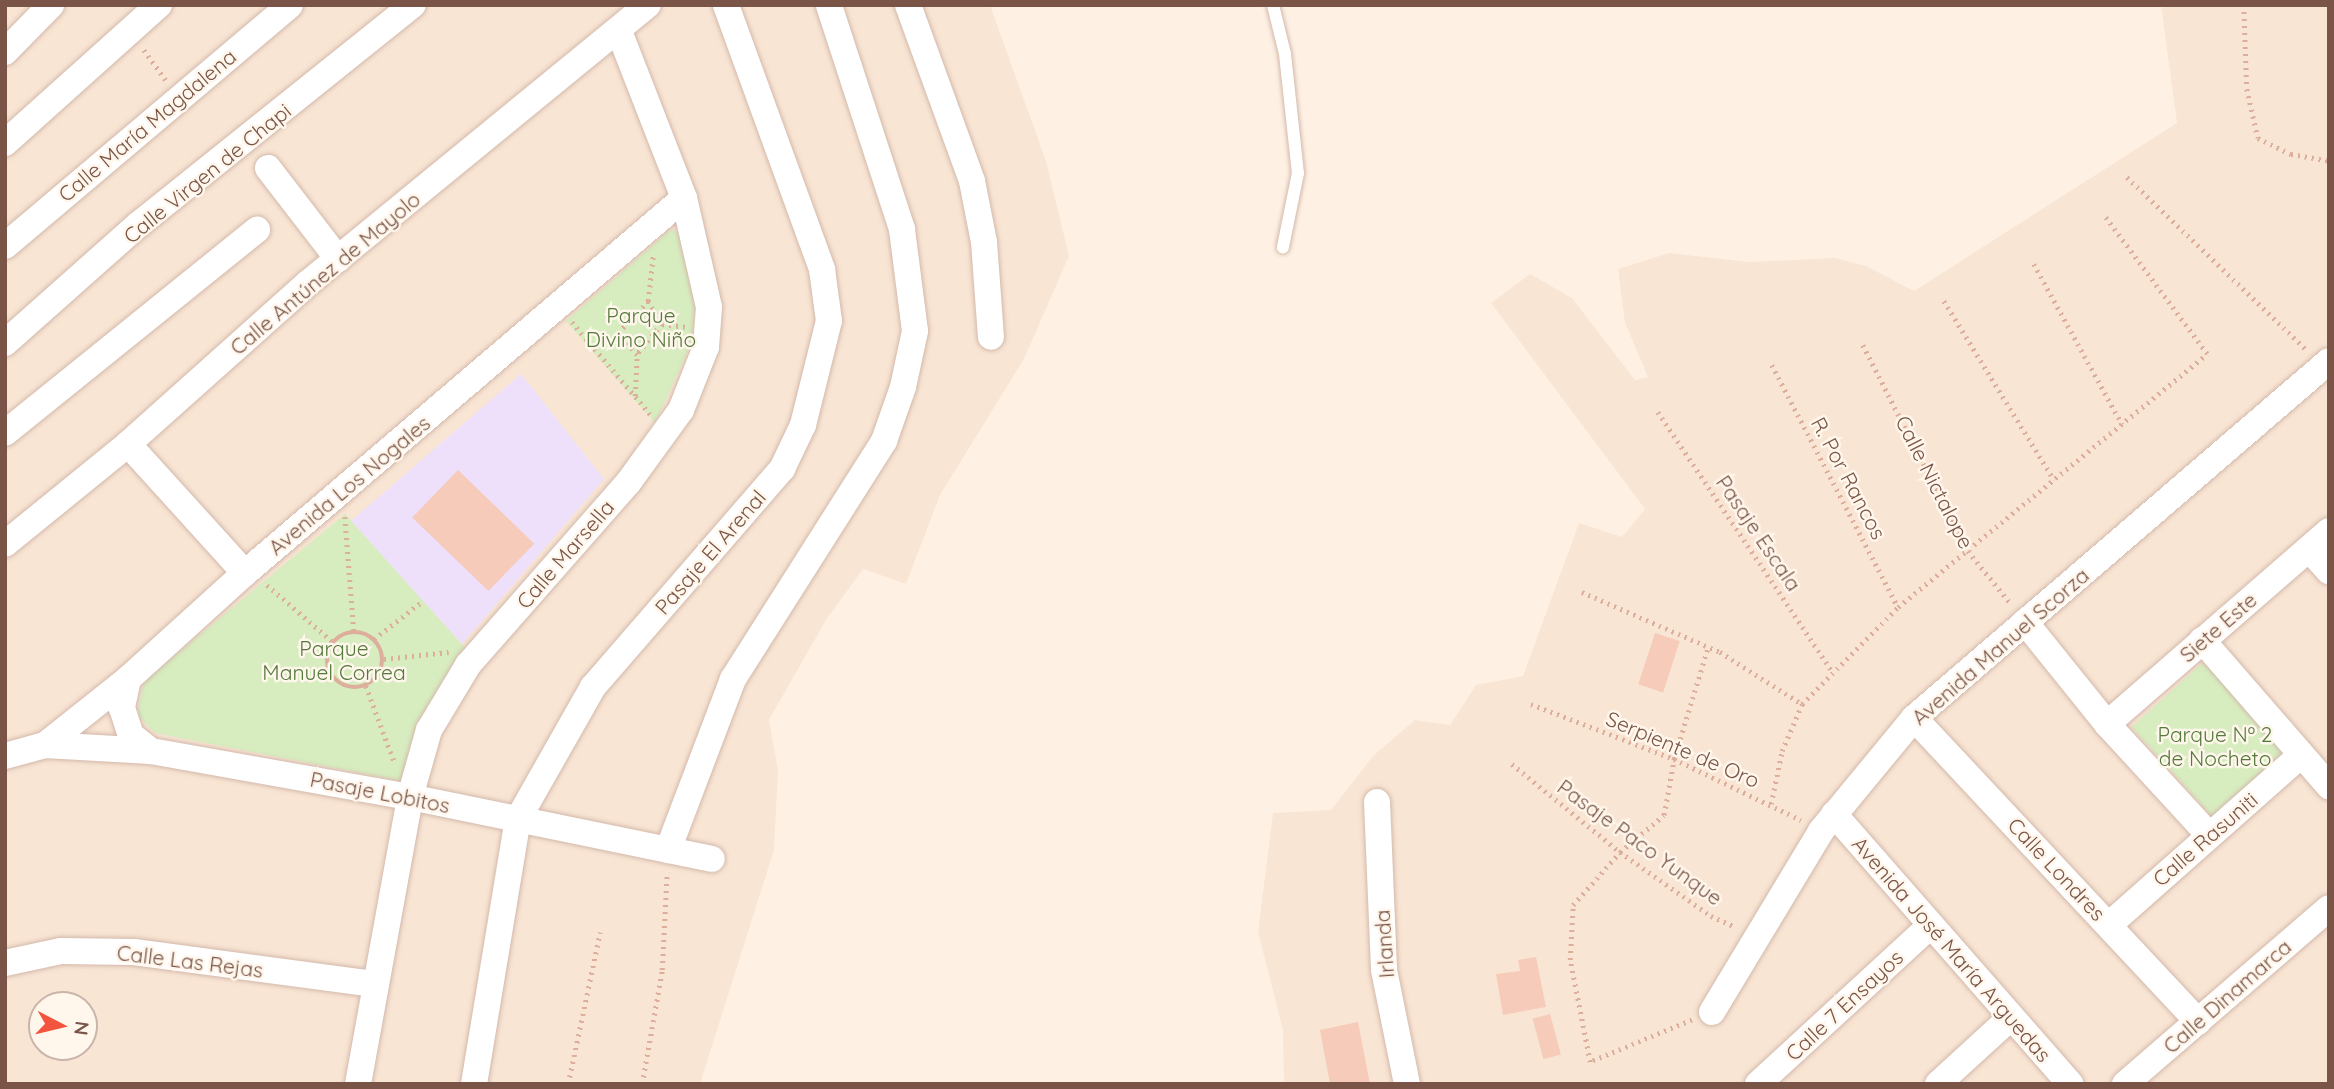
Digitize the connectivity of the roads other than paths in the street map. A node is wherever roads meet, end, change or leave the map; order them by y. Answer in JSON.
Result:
{"nodes":[{"id":1,"x":51,"y":5,"type":"edge"},
{"id":2,"x":159,"y":5,"type":"edge"},
{"id":3,"x":290,"y":5,"type":"edge"},
{"id":4,"x":413,"y":5,"type":"edge"},
{"id":5,"x":648,"y":5,"type":"edge"},
{"id":6,"x":726,"y":5,"type":"edge"},
{"id":7,"x":829,"y":5,"type":"edge"},
{"id":8,"x":908,"y":5,"type":"edge"},
{"id":9,"x":1273,"y":5,"type":"edge"},
{"id":10,"x":619,"y":31,"type":"junction"},
{"id":11,"x":5,"y":52,"type":"edge"},
{"id":12,"x":5,"y":144,"type":"edge"},
{"id":13,"x":268,"y":168,"type":"dead end"},
{"id":14,"x":684,"y":198,"type":"junction"},
{"id":15,"x":257,"y":230,"type":"dead end"},
{"id":16,"x":5,"y":246,"type":"edge"},
{"id":17,"x":1283,"y":247,"type":"dead end"},
{"id":18,"x":338,"y":259,"type":"junction"},
{"id":19,"x":991,"y":337,"type":"dead end"},
{"id":20,"x":5,"y":343,"type":"edge"},
{"id":21,"x":2327,"y":367,"type":"edge"},
{"id":22,"x":5,"y":433,"type":"edge"},
{"id":23,"x":128,"y":444,"type":"junction"},
{"id":24,"x":2329,"y":531,"type":"edge"},
{"id":25,"x":5,"y":544,"type":"edge"},
{"id":26,"x":2309,"y":549,"type":"junction"},
{"id":27,"x":2329,"y":571,"type":"edge"},
{"id":28,"x":255,"y":578,"type":"junction"},
{"id":29,"x":2025,"y":622,"type":"junction"},
{"id":30,"x":2202,"y":640,"type":"junction"},
{"id":31,"x":128,"y":679,"type":"junction"},
{"id":32,"x":1914,"y":718,"type":"junction"},
{"id":33,"x":2107,"y":724,"type":"junction"},
{"id":34,"x":45,"y":745,"type":"junction"},
{"id":35,"x":151,"y":751,"type":"junction"},
{"id":36,"x":2301,"y":755,"type":"junction"},
{"id":37,"x":5,"y":756,"type":"edge"},
{"id":38,"x":2329,"y":786,"type":"edge"},
{"id":39,"x":410,"y":797,"type":"junction"},
{"id":40,"x":1377,"y":802,"type":"dead end"},
{"id":41,"x":518,"y":819,"type":"junction"},
{"id":42,"x":1827,"y":823,"type":"junction"},
{"id":43,"x":2209,"y":835,"type":"junction"},
{"id":44,"x":668,"y":850,"type":"junction"},
{"id":45,"x":712,"y":859,"type":"dead end"},
{"id":46,"x":2329,"y":908,"type":"edge"},
{"id":47,"x":2109,"y":924,"type":"junction"},
{"id":48,"x":1930,"y":926,"type":"junction"},
{"id":49,"x":5,"y":964,"type":"edge"},
{"id":50,"x":374,"y":985,"type":"junction"},
{"id":51,"x":1712,"y":1012,"type":"road end"},
{"id":52,"x":2011,"y":1017,"type":"junction"},
{"id":53,"x":2198,"y":1022,"type":"junction"},
{"id":54,"x":358,"y":1084,"type":"edge"},
{"id":55,"x":474,"y":1084,"type":"edge"},
{"id":56,"x":1407,"y":1084,"type":"edge"},
{"id":57,"x":1758,"y":1084,"type":"edge"},
{"id":58,"x":1938,"y":1084,"type":"edge"},
{"id":59,"x":2070,"y":1084,"type":"edge"},
{"id":60,"x":2125,"y":1084,"type":"edge"}],
"edges":[{"from":1,"to":11,"type":"street"},
{"from":2,"to":12,"type":"street"},
{"from":3,"to":16,"type":"street","name":"Calle María Magdalena"},
{"from":4,"to":20,"type":"street","name":"Calle Virgen de Chapi"},
{"from":5,"to":10,"type":"street","name":"Calle Antúnez de Mayolo"},
{"from":6,"to":41,"type":"street","name":"Pasaje El Arenal"},
{"from":7,"to":44,"type":"street"},
{"from":8,"to":19,"type":"street"},
{"from":9,"to":17,"type":"lane"},
{"from":10,"to":14,"type":"street","name":"Calle Marsella"},
{"from":10,"to":18,"type":"street","name":"Calle Antúnez de Mayolo"},
{"from":13,"to":18,"type":"street"},
{"from":14,"to":28,"type":"street","name":"Avenida Los Nogales"},
{"from":14,"to":39,"type":"street","name":"Calle Marsella"},
{"from":15,"to":22,"type":"street"},
{"from":18,"to":23,"type":"street","name":"Calle Antúnez de Mayolo"},
{"from":21,"to":29,"type":"street","name":"Avenida Manuel Scorza"},
{"from":23,"to":25,"type":"street","name":"Calle Antúnez de Mayolo"},
{"from":23,"to":28,"type":"street"},
{"from":24,"to":26,"type":"street","name":"Siete Este"},
{"from":26,"to":27,"type":"street"},
{"from":26,"to":30,"type":"street","name":"Siete Este"},
{"from":28,"to":31,"type":"street","name":"Avenida Los Nogales"},
{"from":29,"to":32,"type":"street","name":"Avenida Manuel Scorza"},
{"from":29,"to":33,"type":"street"},
{"from":30,"to":33,"type":"street","name":"Siete Este"},
{"from":30,"to":36,"type":"street"},
{"from":31,"to":34,"type":"street","name":"Avenida Los Nogales"},
{"from":31,"to":35,"type":"street"},
{"from":32,"to":42,"type":"street","name":"Avenida Manuel Scorza"},
{"from":32,"to":47,"type":"street","name":"Calle Londres"},
{"from":33,"to":43,"type":"street"},
{"from":34,"to":35,"type":"street","name":"Pasaje Lobitos"},
{"from":34,"to":37,"type":"street","name":"Avenida Los Nogales"},
{"from":35,"to":39,"type":"street","name":"Pasaje Lobitos"},
{"from":36,"to":38,"type":"street"},
{"from":36,"to":43,"type":"street","name":"Calle Rasuniti"},
{"from":39,"to":41,"type":"street","name":"Pasaje Lobitos"},
{"from":39,"to":50,"type":"street","name":"Calle Marsella"},
{"from":40,"to":56,"type":"street","name":"Irlanda"},
{"from":41,"to":44,"type":"street","name":"Pasaje Lobitos"},
{"from":41,"to":55,"type":"street","name":"Pasaje El Arenal"},
{"from":42,"to":48,"type":"street","name":"Avenida José María Arguedas"},
{"from":42,"to":51,"type":"street","name":"Avenida Manuel Scorza"},
{"from":43,"to":47,"type":"street","name":"Calle Rasuniti"},
{"from":44,"to":45,"type":"street","name":"Pasaje Lobitos"},
{"from":46,"to":53,"type":"street","name":"Calle Dinamarca"},
{"from":47,"to":53,"type":"street","name":"Calle Londres"},
{"from":48,"to":52,"type":"street","name":"Avenida José María Arguedas"},
{"from":48,"to":57,"type":"street","name":"Calle 7 Ensayos"},
{"from":49,"to":50,"type":"street","name":"Calle Las Rejas"},
{"from":50,"to":54,"type":"street","name":"Calle Marsella"},
{"from":52,"to":58,"type":"street"},
{"from":52,"to":59,"type":"street","name":"Avenida José María Arguedas"},
{"from":53,"to":60,"type":"street","name":"Calle Dinamarca"}]}
